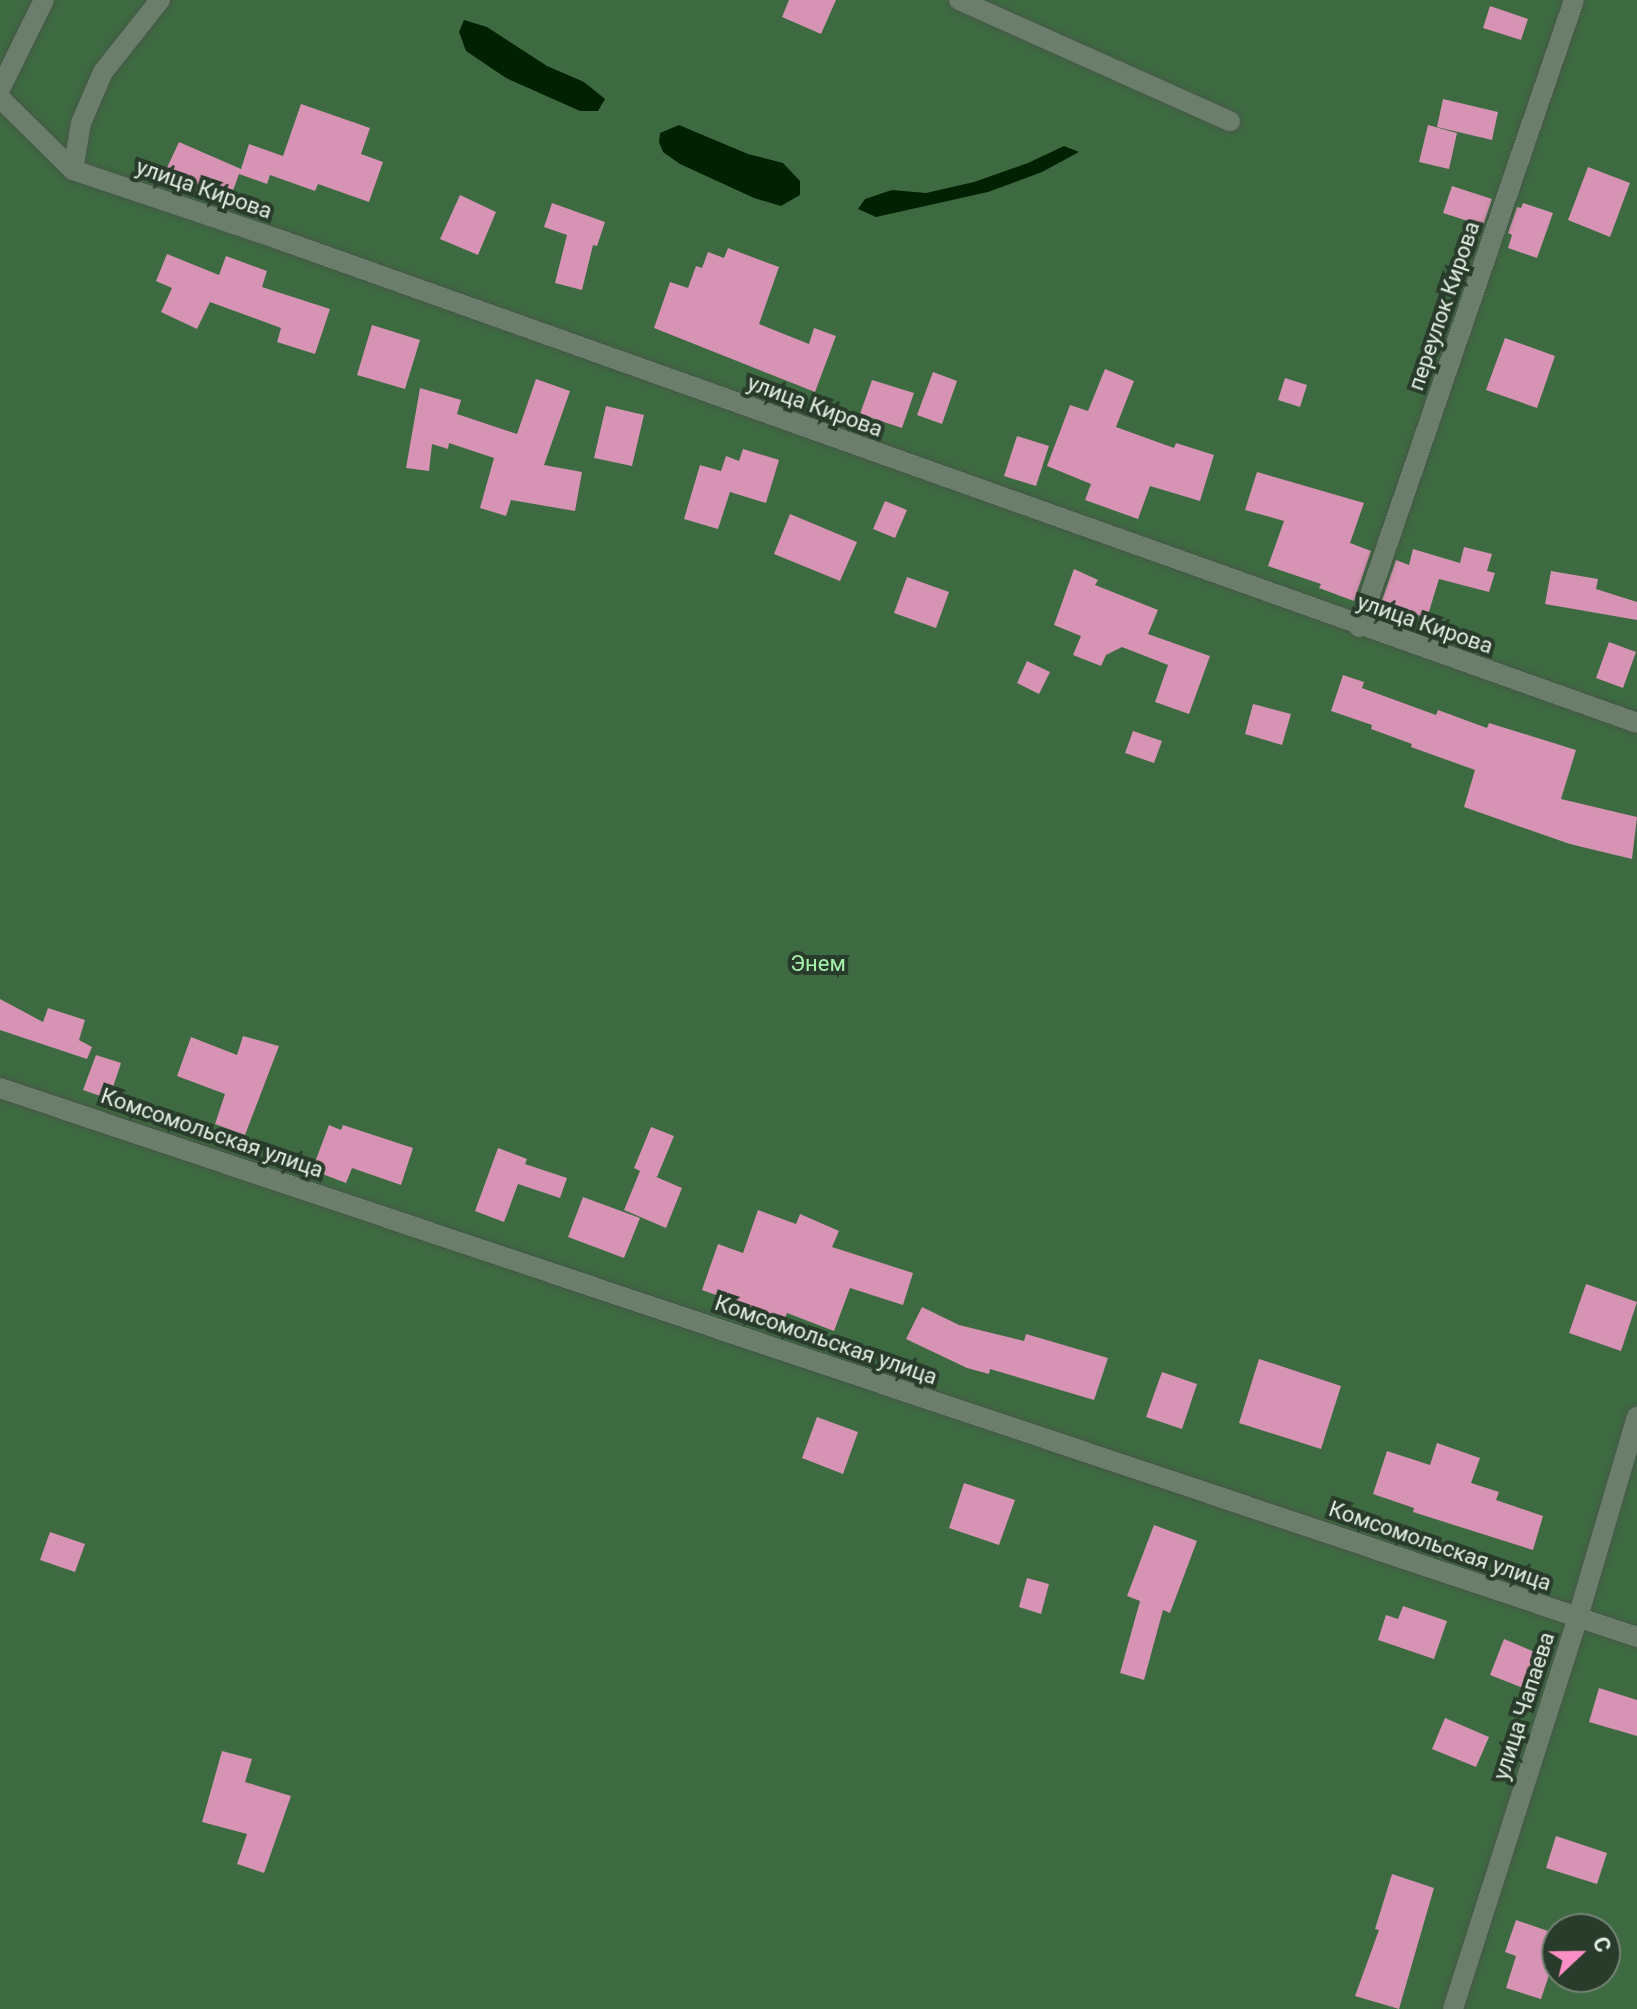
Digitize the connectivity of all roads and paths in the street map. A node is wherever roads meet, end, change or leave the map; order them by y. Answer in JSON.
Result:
{"nodes":[{"id":1,"x":44,"y":0,"type":"edge"},
{"id":2,"x":160,"y":0,"type":"edge"},
{"id":3,"x":959,"y":0,"type":"edge"},
{"id":4,"x":1574,"y":0,"type":"edge"},
{"id":5,"x":0,"y":89,"type":"edge"},
{"id":6,"x":0,"y":98,"type":"edge"},
{"id":7,"x":1230,"y":121,"type":"dead end"},
{"id":8,"x":73,"y":170,"type":"junction"},
{"id":9,"x":1359,"y":627,"type":"junction"},
{"id":10,"x":1637,"y":723,"type":"edge"},
{"id":11,"x":0,"y":1088,"type":"edge"},
{"id":12,"x":1637,"y":1417,"type":"edge"},
{"id":13,"x":1578,"y":1617,"type":"junction"},
{"id":14,"x":1637,"y":1637,"type":"edge"},
{"id":15,"x":1453,"y":2009,"type":"edge"}],
"edges":[{"from":1,"to":5,"type":"street"},
{"from":2,"to":8,"type":"street"},
{"from":3,"to":7,"type":"street"},
{"from":4,"to":9,"type":"street","name":"переулок Кирова"},
{"from":6,"to":8,"type":"street","name":"улица Кирова"},
{"from":8,"to":9,"type":"street","name":"улица Кирова"},
{"from":9,"to":10,"type":"street","name":"улица Кирова"},
{"from":11,"to":13,"type":"street","name":"Комсомольская улица"},
{"from":12,"to":13,"type":"street","name":"улица Чапаева"},
{"from":13,"to":14,"type":"street","name":"Комсомольская улица"},
{"from":13,"to":15,"type":"street","name":"улица Чапаева"}]}
